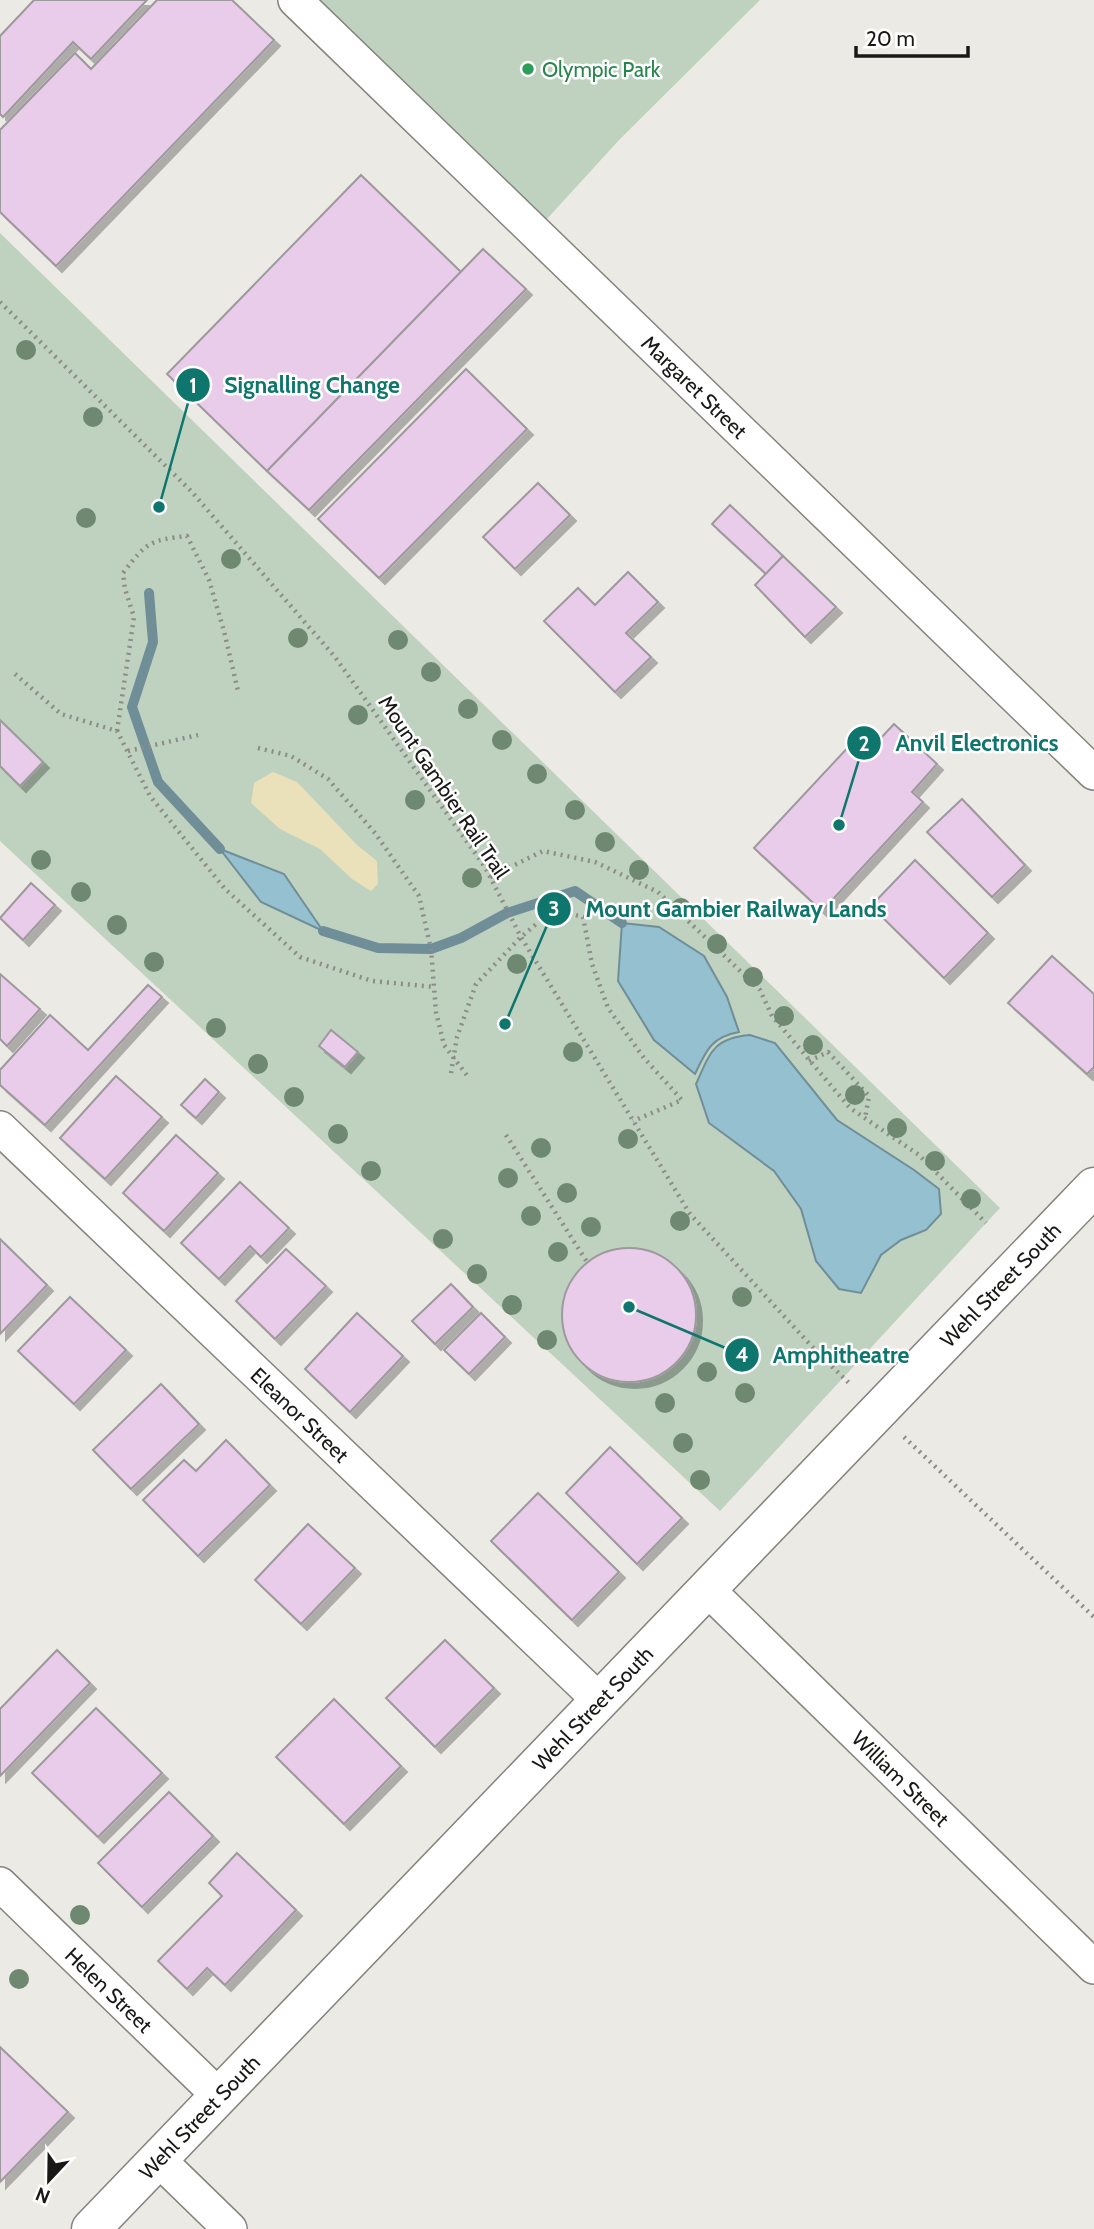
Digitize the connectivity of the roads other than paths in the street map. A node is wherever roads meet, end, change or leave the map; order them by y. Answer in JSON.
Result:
{"nodes":[{"id":1,"x":295,"y":0,"type":"edge"},
{"id":2,"x":1094,"y":773,"type":"edge"},
{"id":3,"x":0,"y":1128,"type":"edge"},
{"id":4,"x":1094,"y":1187,"type":"edge"},
{"id":5,"x":707,"y":1589,"type":"junction"},
{"id":6,"x":600,"y":1701,"type":"junction"},
{"id":7,"x":0,"y":1884,"type":"edge"},
{"id":8,"x":1094,"y":1967,"type":"edge"},
{"id":9,"x":219,"y":2096,"type":"junction"},
{"id":10,"x":158,"y":2159,"type":"junction"},
{"id":11,"x":91,"y":2229,"type":"edge"},
{"id":12,"x":230,"y":2229,"type":"edge"}],
"edges":[{"from":1,"to":2,"type":"street","name":"Margaret Street"},
{"from":3,"to":6,"type":"street","name":"Eleanor Street"},
{"from":4,"to":5,"type":"street","name":"Wehl Street South"},
{"from":5,"to":6,"type":"street","name":"Wehl Street South"},
{"from":5,"to":8,"type":"street","name":"William Street"},
{"from":6,"to":9,"type":"street","name":"Wehl Street South"},
{"from":7,"to":9,"type":"street","name":"Helen Street"},
{"from":9,"to":10,"type":"street","name":"Wehl Street South"},
{"from":10,"to":11,"type":"street","name":"Wehl Street South"},
{"from":10,"to":12,"type":"street"}]}
